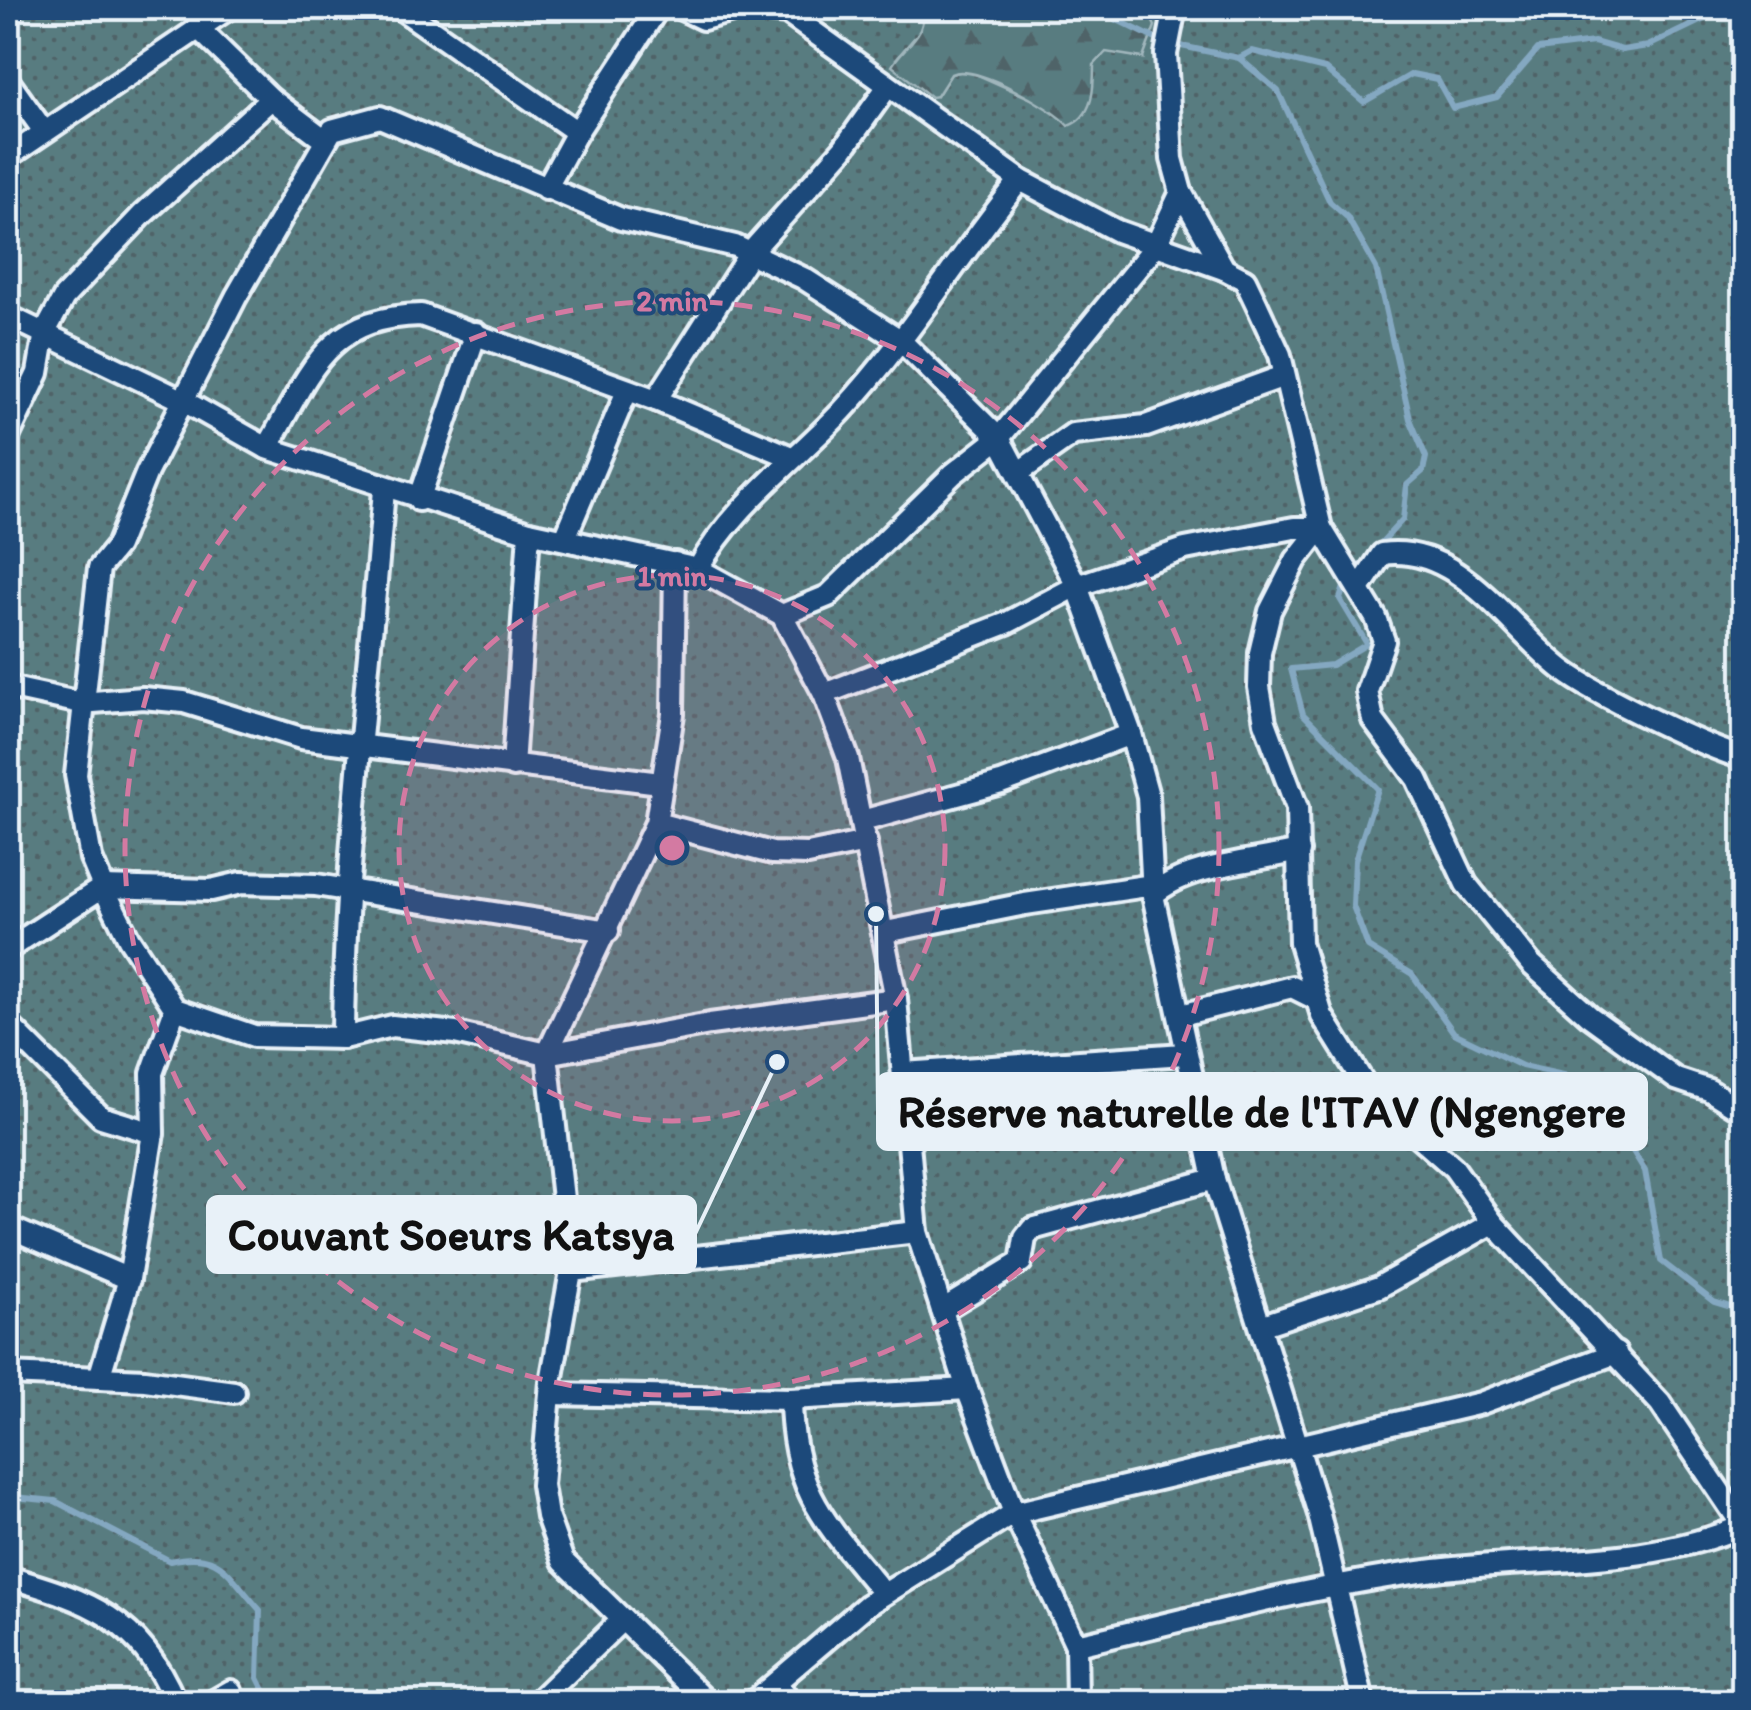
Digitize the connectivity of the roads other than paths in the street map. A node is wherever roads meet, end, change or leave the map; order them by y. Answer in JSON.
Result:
{"nodes":[{"id":1,"x":14,"y":8,"type":"edge"},
{"id":2,"x":229,"y":8,"type":"edge"},
{"id":3,"x":400,"y":8,"type":"edge"},
{"id":4,"x":658,"y":8,"type":"edge"},
{"id":5,"x":680,"y":8,"type":"edge"},
{"id":6,"x":1175,"y":8,"type":"edge"},
{"id":7,"x":8,"y":13,"type":"edge"},
{"id":8,"x":196,"y":27,"type":"junction"},
{"id":9,"x":8,"y":81,"type":"edge"},
{"id":10,"x":888,"y":86,"type":"junction"},
{"id":11,"x":272,"y":99,"type":"junction"},
{"id":12,"x":44,"y":130,"type":"junction"},
{"id":13,"x":577,"y":132,"type":"junction"},
{"id":14,"x":324,"y":139,"type":"junction"},
{"id":15,"x":8,"y":157,"type":"edge"},
{"id":16,"x":1020,"y":180,"type":"junction"},
{"id":17,"x":546,"y":189,"type":"junction"},
{"id":18,"x":1181,"y":192,"type":"junction"},
{"id":19,"x":1156,"y":246,"type":"junction"},
{"id":20,"x":750,"y":253,"type":"junction"},
{"id":21,"x":1224,"y":269,"type":"junction"},
{"id":22,"x":8,"y":316,"type":"edge"},
{"id":23,"x":45,"y":332,"type":"junction"},
{"id":24,"x":476,"y":333,"type":"junction"},
{"id":25,"x":900,"y":340,"type":"junction"},
{"id":26,"x":1284,"y":376,"type":"junction"},
{"id":27,"x":627,"y":391,"type":"junction"},
{"id":28,"x":182,"y":400,"type":"junction"},
{"id":29,"x":656,"y":400,"type":"junction"},
{"id":30,"x":8,"y":437,"type":"edge"},
{"id":31,"x":998,"y":438,"type":"junction"},
{"id":32,"x":267,"y":448,"type":"junction"},
{"id":33,"x":791,"y":457,"type":"junction"},
{"id":34,"x":1018,"y":473,"type":"junction"},
{"id":35,"x":384,"y":488,"type":"junction"},
{"id":36,"x":419,"y":500,"type":"junction"},
{"id":37,"x":1321,"y":528,"type":"junction"},
{"id":38,"x":528,"y":532,"type":"junction"},
{"id":39,"x":565,"y":538,"type":"junction"},
{"id":40,"x":676,"y":564,"type":"junction"},
{"id":41,"x":698,"y":568,"type":"junction"},
{"id":42,"x":1353,"y":579,"type":"junction"},
{"id":43,"x":1077,"y":586,"type":"junction"},
{"id":44,"x":782,"y":615,"type":"junction"},
{"id":45,"x":8,"y":687,"type":"edge"},
{"id":46,"x":824,"y":694,"type":"junction"},
{"id":47,"x":80,"y":703,"type":"junction"},
{"id":48,"x":1130,"y":734,"type":"junction"},
{"id":49,"x":363,"y":746,"type":"junction"},
{"id":50,"x":1744,"y":758,"type":"edge"},
{"id":51,"x":513,"y":766,"type":"junction"},
{"id":52,"x":660,"y":783,"type":"junction"},
{"id":53,"x":656,"y":823,"type":"junction"},
{"id":54,"x":864,"y":831,"type":"junction"},
{"id":55,"x":1299,"y":852,"type":"junction"},
{"id":56,"x":103,"y":886,"type":"junction"},
{"id":57,"x":349,"y":888,"type":"junction"},
{"id":58,"x":1153,"y":890,"type":"junction"},
{"id":59,"x":608,"y":931,"type":"junction"},
{"id":60,"x":886,"y":932,"type":"junction"},
{"id":61,"x":8,"y":949,"type":"edge"},
{"id":62,"x":1316,"y":999,"type":"junction"},
{"id":63,"x":896,"y":1000,"type":"junction"},
{"id":64,"x":175,"y":1009,"type":"junction"},
{"id":65,"x":1181,"y":1014,"type":"junction"},
{"id":66,"x":8,"y":1024,"type":"edge"},
{"id":67,"x":343,"y":1038,"type":"junction"},
{"id":68,"x":546,"y":1054,"type":"junction"},
{"id":69,"x":1184,"y":1054,"type":"junction"},
{"id":70,"x":903,"y":1073,"type":"junction"},
{"id":71,"x":1744,"y":1112,"type":"edge"},
{"id":72,"x":153,"y":1134,"type":"junction"},
{"id":73,"x":1214,"y":1179,"type":"junction"},
{"id":74,"x":1493,"y":1222,"type":"junction"},
{"id":75,"x":8,"y":1228,"type":"edge"},
{"id":76,"x":917,"y":1232,"type":"junction"},
{"id":77,"x":571,"y":1271,"type":"junction"},
{"id":78,"x":129,"y":1279,"type":"junction"},
{"id":79,"x":942,"y":1310,"type":"junction"},
{"id":80,"x":1263,"y":1324,"type":"junction"},
{"id":81,"x":1616,"y":1353,"type":"junction"},
{"id":82,"x":8,"y":1374,"type":"edge"},
{"id":83,"x":99,"y":1378,"type":"junction"},
{"id":84,"x":967,"y":1389,"type":"junction"},
{"id":85,"x":234,"y":1392,"type":"dead end"},
{"id":86,"x":551,"y":1394,"type":"junction"},
{"id":87,"x":790,"y":1399,"type":"junction"},
{"id":88,"x":1299,"y":1445,"type":"junction"},
{"id":89,"x":1014,"y":1513,"type":"junction"},
{"id":90,"x":1743,"y":1526,"type":"edge"},
{"id":91,"x":8,"y":1577,"type":"edge"},
{"id":92,"x":1337,"y":1587,"type":"junction"},
{"id":93,"x":884,"y":1594,"type":"junction"},
{"id":94,"x":622,"y":1620,"type":"junction"},
{"id":95,"x":1076,"y":1644,"type":"junction"},
{"id":96,"x":232,"y":1691,"type":"dead end"},
{"id":97,"x":784,"y":1694,"type":"edge"},
{"id":98,"x":175,"y":1702,"type":"edge"},
{"id":99,"x":212,"y":1702,"type":"edge"},
{"id":100,"x":537,"y":1702,"type":"edge"},
{"id":101,"x":708,"y":1702,"type":"edge"},
{"id":102,"x":753,"y":1702,"type":"edge"},
{"id":103,"x":1077,"y":1702,"type":"edge"},
{"id":104,"x":1364,"y":1702,"type":"edge"}],
"edges":[{"from":1,"to":7,"type":"street"},
{"from":2,"to":8,"type":"street"},
{"from":3,"to":13,"type":"street"},
{"from":4,"to":13,"type":"street"},
{"from":5,"to":10,"type":"street"},
{"from":6,"to":18,"type":"street"},
{"from":8,"to":11,"type":"street"},
{"from":8,"to":12,"type":"street"},
{"from":9,"to":12,"type":"street"},
{"from":10,"to":16,"type":"street"},
{"from":10,"to":20,"type":"street"},
{"from":11,"to":14,"type":"street"},
{"from":11,"to":23,"type":"street"},
{"from":12,"to":15,"type":"street"},
{"from":13,"to":17,"type":"street"},
{"from":14,"to":17,"type":"street"},
{"from":14,"to":28,"type":"street"},
{"from":16,"to":19,"type":"street"},
{"from":16,"to":25,"type":"street"},
{"from":17,"to":20,"type":"street"},
{"from":18,"to":19,"type":"street"},
{"from":18,"to":21,"type":"street"},
{"from":19,"to":21,"type":"street"},
{"from":19,"to":31,"type":"street"},
{"from":20,"to":25,"type":"street"},
{"from":20,"to":29,"type":"street"},
{"from":21,"to":26,"type":"street"},
{"from":22,"to":23,"type":"street"},
{"from":23,"to":28,"type":"street"},
{"from":23,"to":30,"type":"street"},
{"from":24,"to":27,"type":"street"},
{"from":24,"to":32,"type":"street"},
{"from":24,"to":36,"type":"street"},
{"from":25,"to":31,"type":"street"},
{"from":25,"to":33,"type":"street"},
{"from":26,"to":34,"type":"street"},
{"from":26,"to":37,"type":"street"},
{"from":27,"to":29,"type":"street"},
{"from":27,"to":39,"type":"street"},
{"from":28,"to":32,"type":"street"},
{"from":28,"to":47,"type":"street"},
{"from":29,"to":33,"type":"street"},
{"from":31,"to":34,"type":"street"},
{"from":31,"to":44,"type":"street"},
{"from":32,"to":35,"type":"street"},
{"from":33,"to":41,"type":"street"},
{"from":34,"to":43,"type":"street"},
{"from":35,"to":36,"type":"street"},
{"from":35,"to":49,"type":"street"},
{"from":36,"to":38,"type":"street"},
{"from":37,"to":42,"type":"street"},
{"from":37,"to":43,"type":"street"},
{"from":37,"to":55,"type":"street"},
{"from":38,"to":39,"type":"street"},
{"from":38,"to":51,"type":"street"},
{"from":39,"to":40,"type":"street"},
{"from":40,"to":41,"type":"street"},
{"from":40,"to":52,"type":"street"},
{"from":41,"to":44,"type":"street"},
{"from":42,"to":50,"type":"street"},
{"from":42,"to":71,"type":"street"},
{"from":43,"to":46,"type":"street"},
{"from":43,"to":48,"type":"street"},
{"from":44,"to":46,"type":"street"},
{"from":45,"to":47,"type":"street"},
{"from":46,"to":54,"type":"street"},
{"from":47,"to":49,"type":"street"},
{"from":47,"to":56,"type":"street"},
{"from":48,"to":54,"type":"street"},
{"from":48,"to":58,"type":"street"},
{"from":49,"to":51,"type":"street"},
{"from":49,"to":57,"type":"street"},
{"from":51,"to":52,"type":"street"},
{"from":52,"to":53,"type":"street"},
{"from":53,"to":54,"type":"street"},
{"from":53,"to":59,"type":"street"},
{"from":54,"to":60,"type":"street"},
{"from":55,"to":58,"type":"street"},
{"from":55,"to":62,"type":"street"},
{"from":56,"to":57,"type":"street"},
{"from":56,"to":61,"type":"street"},
{"from":56,"to":64,"type":"street"},
{"from":57,"to":59,"type":"street"},
{"from":57,"to":67,"type":"street"},
{"from":58,"to":60,"type":"street"},
{"from":58,"to":65,"type":"street"},
{"from":59,"to":68,"type":"street"},
{"from":60,"to":63,"type":"street"},
{"from":62,"to":65,"type":"street"},
{"from":62,"to":74,"type":"street"},
{"from":63,"to":68,"type":"street"},
{"from":63,"to":70,"type":"street"},
{"from":64,"to":67,"type":"street"},
{"from":64,"to":72,"type":"street"},
{"from":65,"to":69,"type":"street"},
{"from":66,"to":72,"type":"street"},
{"from":67,"to":68,"type":"street"},
{"from":68,"to":77,"type":"street"},
{"from":69,"to":70,"type":"street"},
{"from":69,"to":73,"type":"street"},
{"from":70,"to":76,"type":"street"},
{"from":72,"to":78,"type":"street"},
{"from":73,"to":79,"type":"street"},
{"from":73,"to":80,"type":"street"},
{"from":74,"to":80,"type":"street"},
{"from":74,"to":81,"type":"street"},
{"from":75,"to":78,"type":"street"},
{"from":76,"to":77,"type":"street"},
{"from":76,"to":79,"type":"street"},
{"from":77,"to":86,"type":"street"},
{"from":78,"to":83,"type":"street"},
{"from":79,"to":84,"type":"street"},
{"from":80,"to":88,"type":"street"},
{"from":81,"to":88,"type":"street"},
{"from":81,"to":90,"type":"street"},
{"from":82,"to":83,"type":"street"},
{"from":83,"to":85,"type":"street"},
{"from":84,"to":87,"type":"street"},
{"from":84,"to":89,"type":"street"},
{"from":86,"to":87,"type":"street"},
{"from":86,"to":94,"type":"street"},
{"from":87,"to":93,"type":"street"},
{"from":88,"to":89,"type":"street"},
{"from":88,"to":92,"type":"street"},
{"from":89,"to":93,"type":"street"},
{"from":89,"to":95,"type":"street"},
{"from":90,"to":92,"type":"street"},
{"from":91,"to":98,"type":"street"},
{"from":92,"to":95,"type":"street"},
{"from":92,"to":104,"type":"street"},
{"from":93,"to":97,"type":"street"},
{"from":94,"to":100,"type":"street"},
{"from":94,"to":101,"type":"street"},
{"from":95,"to":103,"type":"street"},
{"from":96,"to":99,"type":"street"},
{"from":97,"to":102,"type":"street"}]}
